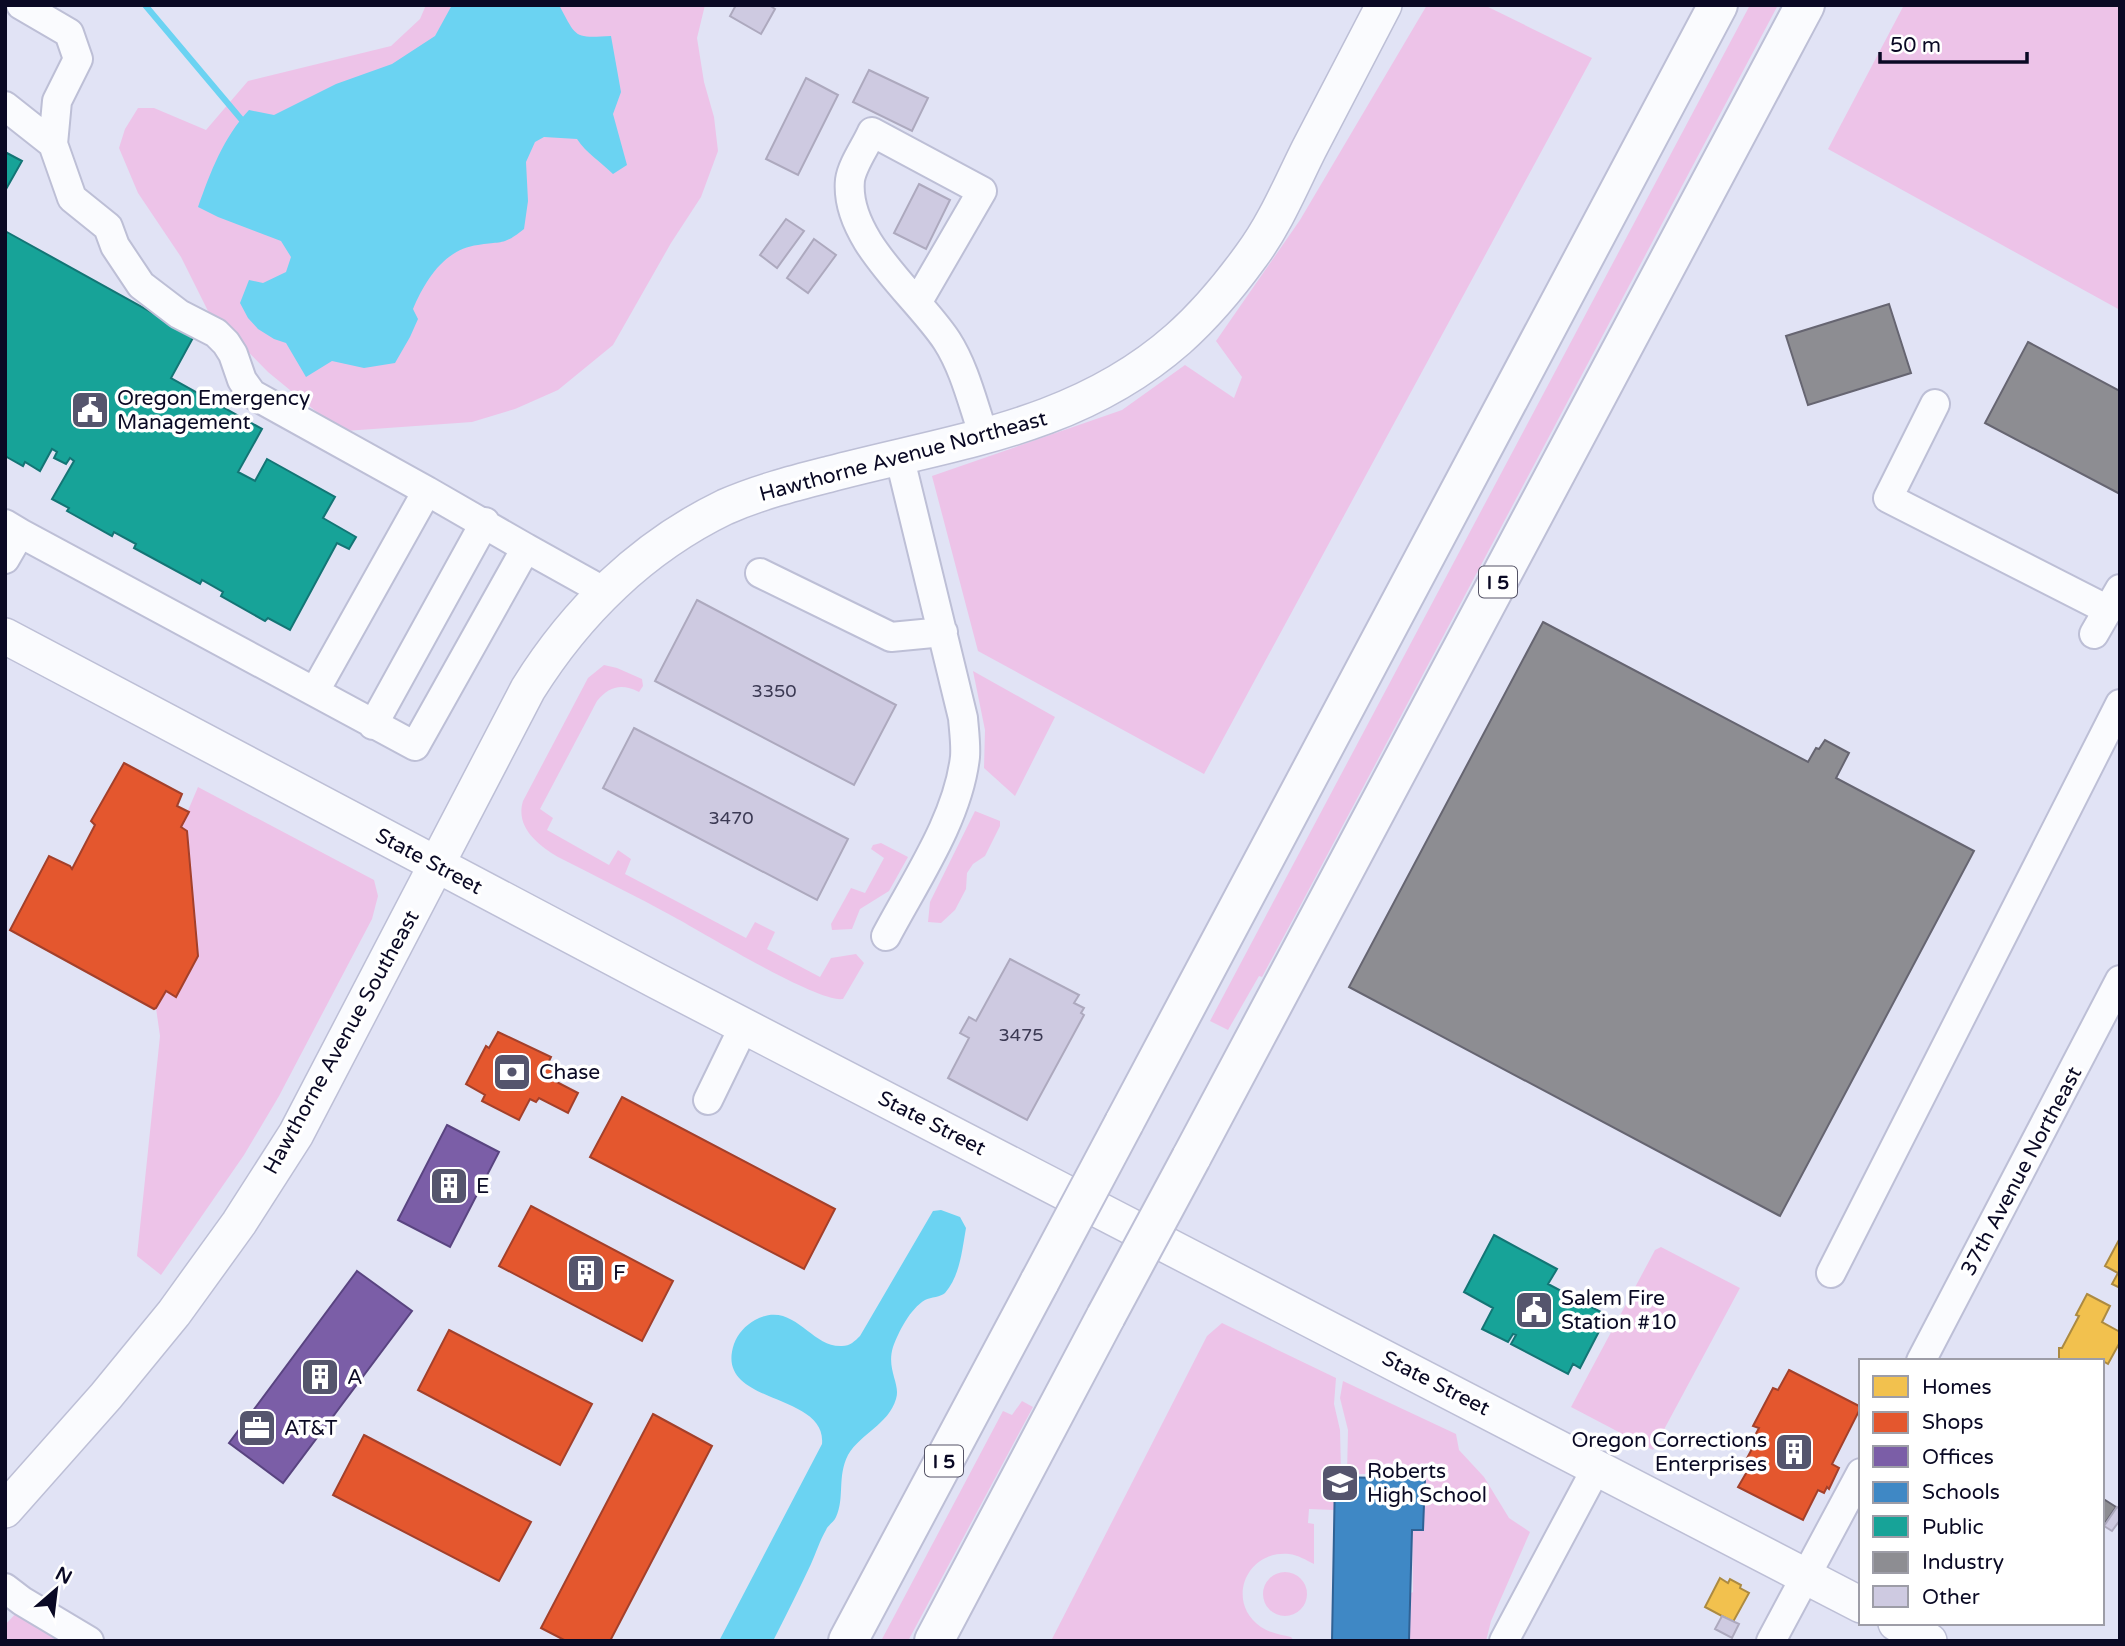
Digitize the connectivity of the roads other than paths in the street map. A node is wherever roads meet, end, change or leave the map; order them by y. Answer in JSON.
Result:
{"nodes":[{"id":1,"x":21,"y":5,"type":"edge"},
{"id":2,"x":1384,"y":5,"type":"edge"},
{"id":3,"x":1718,"y":5,"type":"edge"},
{"id":4,"x":1805,"y":5,"type":"edge"},
{"id":5,"x":5,"y":106,"type":"edge"},
{"id":6,"x":53,"y":144,"type":"junction"},
{"id":7,"x":917,"y":303,"type":"junction"},
{"id":8,"x":1935,"y":404,"type":"dead end"},
{"id":9,"x":984,"y":436,"type":"junction"},
{"id":10,"x":899,"y":455,"type":"junction"},
{"id":11,"x":427,"y":491,"type":"junction"},
{"id":12,"x":485,"y":522,"type":"junction"},
{"id":13,"x":13,"y":529,"type":"edge"},
{"id":14,"x":526,"y":548,"type":"junction"},
{"id":15,"x":5,"y":559,"type":"edge"},
{"id":16,"x":760,"y":572,"type":"dead end"},
{"id":17,"x":605,"y":592,"type":"junction"},
{"id":18,"x":2114,"y":600,"type":"edge"},
{"id":19,"x":943,"y":632,"type":"junction"},
{"id":20,"x":2094,"y":634,"type":"dead end"},
{"id":21,"x":5,"y":636,"type":"edge"},
{"id":22,"x":315,"y":691,"type":"junction"},
{"id":23,"x":2120,"y":704,"type":"edge"},
{"id":24,"x":373,"y":725,"type":"junction"},
{"id":25,"x":437,"y":866,"type":"junction"},
{"id":26,"x":886,"y":936,"type":"dead end"},
{"id":27,"x":2120,"y":980,"type":"edge"},
{"id":28,"x":744,"y":1026,"type":"junction"},
{"id":29,"x":708,"y":1100,"type":"dead end"},
{"id":30,"x":1831,"y":1273,"type":"dead end"},
{"id":31,"x":1922,"y":1359,"type":"edge"},
{"id":32,"x":1597,"y":1467,"type":"junction"},
{"id":33,"x":1859,"y":1477,"type":"edge"},
{"id":34,"x":5,"y":1510,"type":"edge"},
{"id":35,"x":1806,"y":1576,"type":"junction"},
{"id":36,"x":5,"y":1588,"type":"edge"},
{"id":37,"x":1859,"y":1604,"type":"edge"},
{"id":38,"x":1900,"y":1625,"type":"edge"},
{"id":39,"x":52,"y":1632,"type":"edge"},
{"id":40,"x":89,"y":1641,"type":"edge"},
{"id":41,"x":848,"y":1641,"type":"edge"},
{"id":42,"x":934,"y":1641,"type":"edge"},
{"id":43,"x":1504,"y":1641,"type":"edge"},
{"id":44,"x":1771,"y":1641,"type":"edge"},
{"id":45,"x":1929,"y":1641,"type":"edge"}],
"edges":[{"from":1,"to":6,"type":"street"},
{"from":2,"to":9,"type":"main road","name":"Hawthorne Avenue Northeast"},
{"from":3,"to":41,"type":"highway","number":"I 5","bridge":true},
{"from":4,"to":42,"type":"highway","number":"I 5","bridge":true},
{"from":5,"to":6,"type":"street"},
{"from":6,"to":11,"type":"street"},
{"from":7,"to":7,"type":"street"},
{"from":7,"to":9,"type":"street"},
{"from":8,"to":18,"type":"street"},
{"from":9,"to":10,"type":"main road","name":"Hawthorne Avenue Northeast"},
{"from":10,"to":17,"type":"main road","name":"Hawthorne Avenue Northeast"},
{"from":10,"to":19,"type":"street"},
{"from":11,"to":12,"type":"street"},
{"from":11,"to":22,"type":"street"},
{"from":12,"to":14,"type":"street"},
{"from":12,"to":24,"type":"street"},
{"from":13,"to":15,"type":"street"},
{"from":13,"to":22,"type":"street"},
{"from":14,"to":17,"type":"street"},
{"from":14,"to":24,"type":"street"},
{"from":16,"to":19,"type":"street"},
{"from":17,"to":25,"type":"main road","name":"Hawthorne Avenue Northeast"},
{"from":18,"to":20,"type":"street"},
{"from":19,"to":26,"type":"street"},
{"from":21,"to":25,"type":"main road","name":"State Street"},
{"from":22,"to":24,"type":"street"},
{"from":23,"to":30,"type":"street"},
{"from":25,"to":28,"type":"main road","name":"State Street"},
{"from":25,"to":34,"type":"main road","name":"Hawthorne Avenue Southeast"},
{"from":27,"to":31,"type":"street","name":"37th Avenue Northeast"},
{"from":28,"to":29,"type":"street"},
{"from":28,"to":32,"type":"main road","name":"State Street"},
{"from":32,"to":35,"type":"main road","name":"State Street"},
{"from":32,"to":43,"type":"street"},
{"from":33,"to":35,"type":"street"},
{"from":35,"to":37,"type":"main road","name":"State Street"},
{"from":35,"to":44,"type":"street"},
{"from":36,"to":39,"type":"street"},
{"from":38,"to":45,"type":"main road"},
{"from":39,"to":40,"type":"street"}]}
